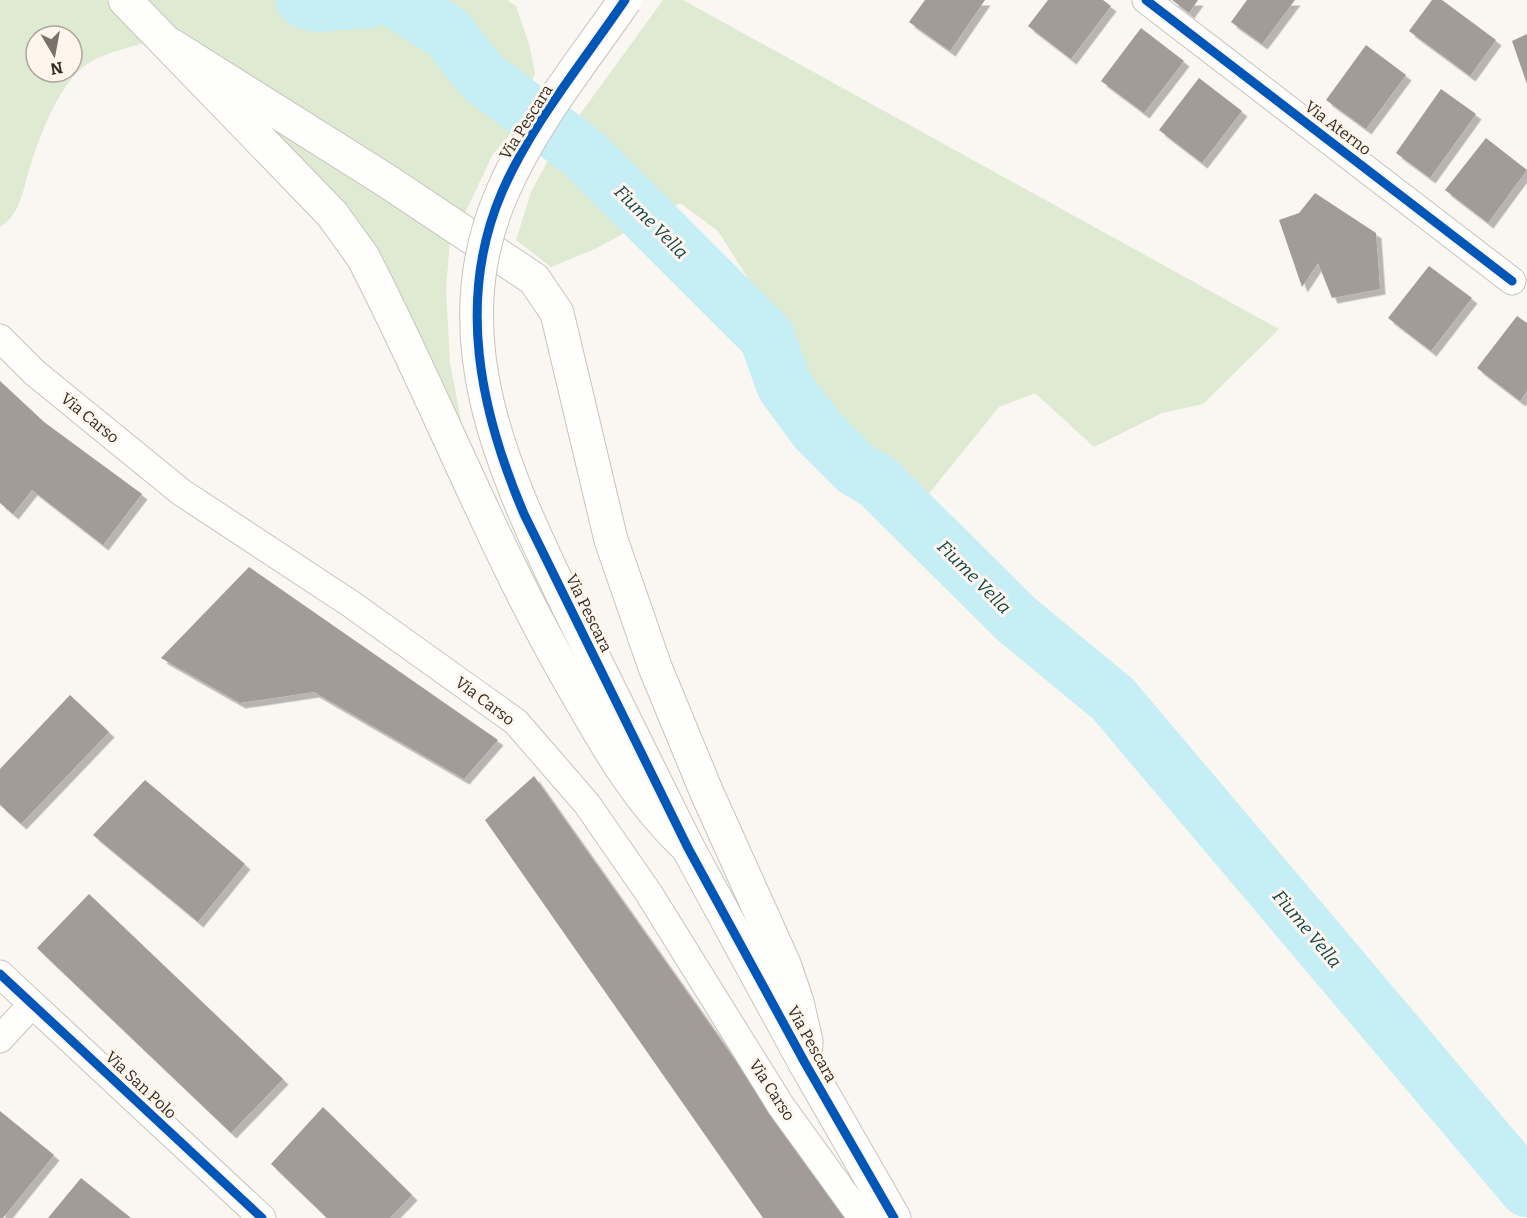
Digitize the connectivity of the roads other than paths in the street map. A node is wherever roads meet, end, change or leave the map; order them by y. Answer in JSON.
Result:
{"nodes":[{"id":1,"x":125,"y":0,"type":"edge"},
{"id":2,"x":625,"y":0,"type":"edge"},
{"id":3,"x":1146,"y":0,"type":"edge"},
{"id":4,"x":171,"y":45,"type":"junction"},
{"id":5,"x":1512,"y":280,"type":"dead end"},
{"id":6,"x":0,"y":338,"type":"edge"},
{"id":7,"x":688,"y":848,"type":"junction"},
{"id":8,"x":0,"y":974,"type":"edge"},
{"id":9,"x":32,"y":1004,"type":"junction"},
{"id":10,"x":0,"y":1039,"type":"edge"},
{"id":11,"x":805,"y":1063,"type":"junction"},
{"id":12,"x":262,"y":1218,"type":"edge"},
{"id":13,"x":862,"y":1218,"type":"edge"},
{"id":14,"x":894,"y":1218,"type":"edge"}],
"edges":[{"from":1,"to":4,"type":"street"},
{"from":2,"to":7,"type":"street","name":"Via Pescara","bridge":true},
{"from":3,"to":5,"type":"street","name":"Via Aterno"},
{"from":4,"to":7,"type":"street"},
{"from":4,"to":11,"type":"street"},
{"from":6,"to":13,"type":"street","name":"Via Carso"},
{"from":7,"to":11,"type":"street","name":"Via Pescara"},
{"from":8,"to":9,"type":"street","name":"Via San Polo"},
{"from":9,"to":10,"type":"street"},
{"from":9,"to":12,"type":"street","name":"Via San Polo"},
{"from":11,"to":14,"type":"street","name":"Via Pescara"}]}
